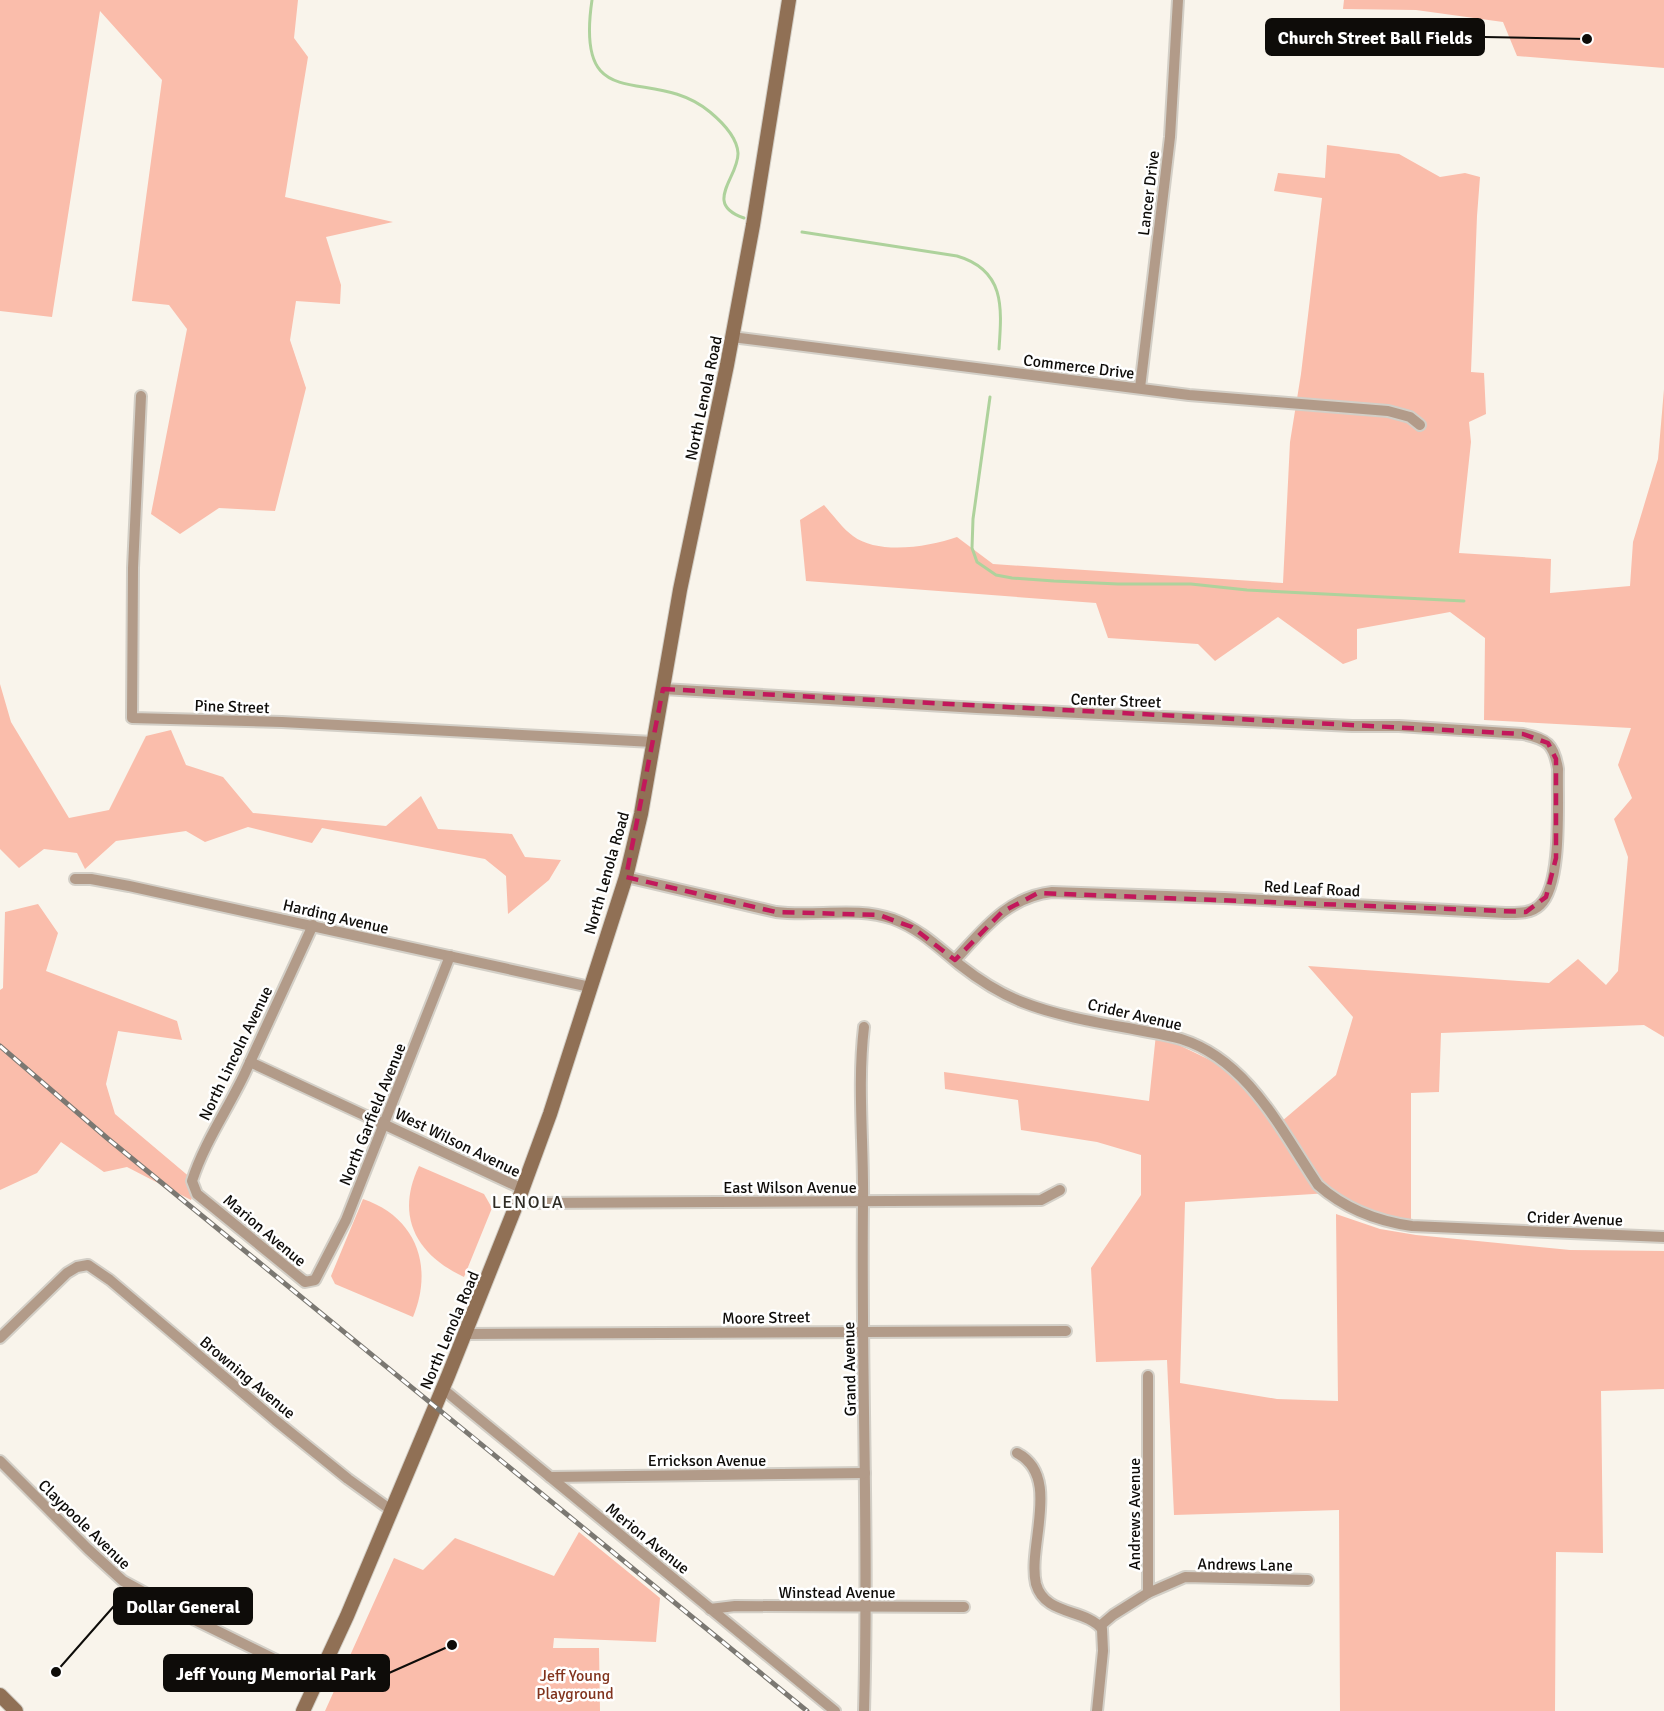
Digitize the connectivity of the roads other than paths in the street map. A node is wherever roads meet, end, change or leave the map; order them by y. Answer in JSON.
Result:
{"nodes":[{"id":1,"x":789,"y":0,"type":"edge"},
{"id":2,"x":1178,"y":0,"type":"edge"},
{"id":3,"x":732,"y":337,"type":"junction"},
{"id":4,"x":1140,"y":388,"type":"junction"},
{"id":5,"x":141,"y":396,"type":"dead end"},
{"id":6,"x":1420,"y":425,"type":"dead end"},
{"id":7,"x":663,"y":689,"type":"junction"},
{"id":8,"x":652,"y":742,"type":"junction"},
{"id":9,"x":1556,"y":759,"type":"joint"},
{"id":10,"x":626,"y":877,"type":"junction"},
{"id":11,"x":75,"y":879,"type":"dead end"},
{"id":12,"x":313,"y":925,"type":"junction"},
{"id":13,"x":450,"y":956,"type":"junction"},
{"id":14,"x":955,"y":960,"type":"junction"},
{"id":15,"x":590,"y":987,"type":"junction"},
{"id":16,"x":864,"y":1027,"type":"dead end"},
{"id":17,"x":250,"y":1062,"type":"junction"},
{"id":18,"x":384,"y":1123,"type":"junction"},
{"id":19,"x":1060,"y":1190,"type":"dead end"},
{"id":20,"x":197,"y":1194,"type":"joint"},
{"id":21,"x":520,"y":1194,"type":"junction"},
{"id":22,"x":863,"y":1201,"type":"junction"},
{"id":23,"x":1664,"y":1237,"type":"edge"},
{"id":24,"x":315,"y":1280,"type":"joint"},
{"id":25,"x":1066,"y":1331,"type":"dead end"},
{"id":26,"x":863,"y":1332,"type":"junction"},
{"id":27,"x":466,"y":1334,"type":"junction"},
{"id":28,"x":0,"y":1338,"type":"edge"},
{"id":29,"x":1148,"y":1376,"type":"dead end"},
{"id":30,"x":442,"y":1389,"type":"junction"},
{"id":31,"x":1017,"y":1453,"type":"dead end"},
{"id":32,"x":0,"y":1461,"type":"edge"},
{"id":33,"x":865,"y":1473,"type":"junction"},
{"id":34,"x":550,"y":1477,"type":"junction"},
{"id":35,"x":391,"y":1510,"type":"junction"},
{"id":36,"x":1308,"y":1580,"type":"dead end"},
{"id":37,"x":1148,"y":1593,"type":"junction"},
{"id":38,"x":865,"y":1606,"type":"junction"},
{"id":39,"x":964,"y":1607,"type":"dead end"},
{"id":40,"x":710,"y":1609,"type":"junction"},
{"id":41,"x":1100,"y":1626,"type":"junction"},
{"id":42,"x":317,"y":1680,"type":"junction"},
{"id":43,"x":0,"y":1695,"type":"edge"},
{"id":44,"x":16,"y":1711,"type":"edge"},
{"id":45,"x":303,"y":1711,"type":"edge"},
{"id":46,"x":835,"y":1711,"type":"edge"},
{"id":47,"x":864,"y":1711,"type":"edge"},
{"id":48,"x":1097,"y":1711,"type":"edge"}],
"edges":[{"from":1,"to":3,"type":"main road","name":"North Lenola Road"},
{"from":2,"to":4,"type":"street","name":"Lancer Drive"},
{"from":3,"to":4,"type":"street","name":"Commerce Drive"},
{"from":3,"to":7,"type":"main road","name":"North Lenola Road"},
{"from":4,"to":6,"type":"street","name":"Commerce Drive"},
{"from":5,"to":8,"type":"street","name":"Pine Street"},
{"from":7,"to":8,"type":"main road","name":"North Lenola Road"},
{"from":7,"to":9,"type":"street","name":"Center Street"},
{"from":8,"to":10,"type":"main road","name":"North Lenola Road"},
{"from":9,"to":14,"type":"street","name":"Red Leaf Road"},
{"from":10,"to":14,"type":"street","name":"Crider Avenue"},
{"from":10,"to":15,"type":"main road","name":"North Lenola Road"},
{"from":11,"to":12,"type":"street","name":"Harding Avenue"},
{"from":12,"to":13,"type":"street","name":"Harding Avenue"},
{"from":12,"to":17,"type":"street","name":"North Lincoln Avenue"},
{"from":13,"to":15,"type":"street","name":"Harding Avenue"},
{"from":13,"to":18,"type":"street","name":"North Garfield Avenue"},
{"from":14,"to":23,"type":"street","name":"Crider Avenue"},
{"from":15,"to":21,"type":"main road","name":"North Lenola Road"},
{"from":16,"to":22,"type":"street","name":"Grand Avenue"},
{"from":17,"to":18,"type":"street","name":"West Wilson Avenue"},
{"from":17,"to":20,"type":"street","name":"North Lincoln Avenue"},
{"from":18,"to":21,"type":"street","name":"West Wilson Avenue"},
{"from":18,"to":24,"type":"street","name":"North Garfield Avenue"},
{"from":19,"to":22,"type":"street","name":"East Wilson Avenue"},
{"from":20,"to":24,"type":"street","name":"Marion Avenue"},
{"from":21,"to":22,"type":"street","name":"East Wilson Avenue"},
{"from":21,"to":27,"type":"main road","name":"North Lenola Road"},
{"from":22,"to":26,"type":"street","name":"Grand Avenue"},
{"from":25,"to":26,"type":"street","name":"Moore Street"},
{"from":26,"to":27,"type":"street","name":"Moore Street"},
{"from":26,"to":33,"type":"street","name":"Grand Avenue"},
{"from":27,"to":30,"type":"main road","name":"North Lenola Road"},
{"from":28,"to":35,"type":"street","name":"Browning Avenue"},
{"from":29,"to":37,"type":"street","name":"Andrews Avenue"},
{"from":30,"to":34,"type":"street","name":"Merion Avenue"},
{"from":30,"to":35,"type":"main road","name":"North Lenola Road"},
{"from":31,"to":41,"type":"street"},
{"from":32,"to":42,"type":"street","name":"Claypoole Avenue"},
{"from":33,"to":34,"type":"street","name":"Errickson Avenue"},
{"from":33,"to":38,"type":"street","name":"Grand Avenue"},
{"from":34,"to":40,"type":"street","name":"Merion Avenue"},
{"from":35,"to":42,"type":"main road","name":"North Lenola Road"},
{"from":36,"to":37,"type":"street","name":"Andrews Lane"},
{"from":37,"to":41,"type":"street","name":"Andrews Avenue"},
{"from":38,"to":39,"type":"street","name":"Winstead Avenue"},
{"from":38,"to":40,"type":"street","name":"Winstead Avenue"},
{"from":38,"to":47,"type":"street","name":"Grand Avenue"},
{"from":40,"to":46,"type":"street","name":"Merion Avenue"},
{"from":41,"to":48,"type":"street"},
{"from":42,"to":45,"type":"main road","name":"North Lenola Road"},
{"from":43,"to":44,"type":"main road"}]}
